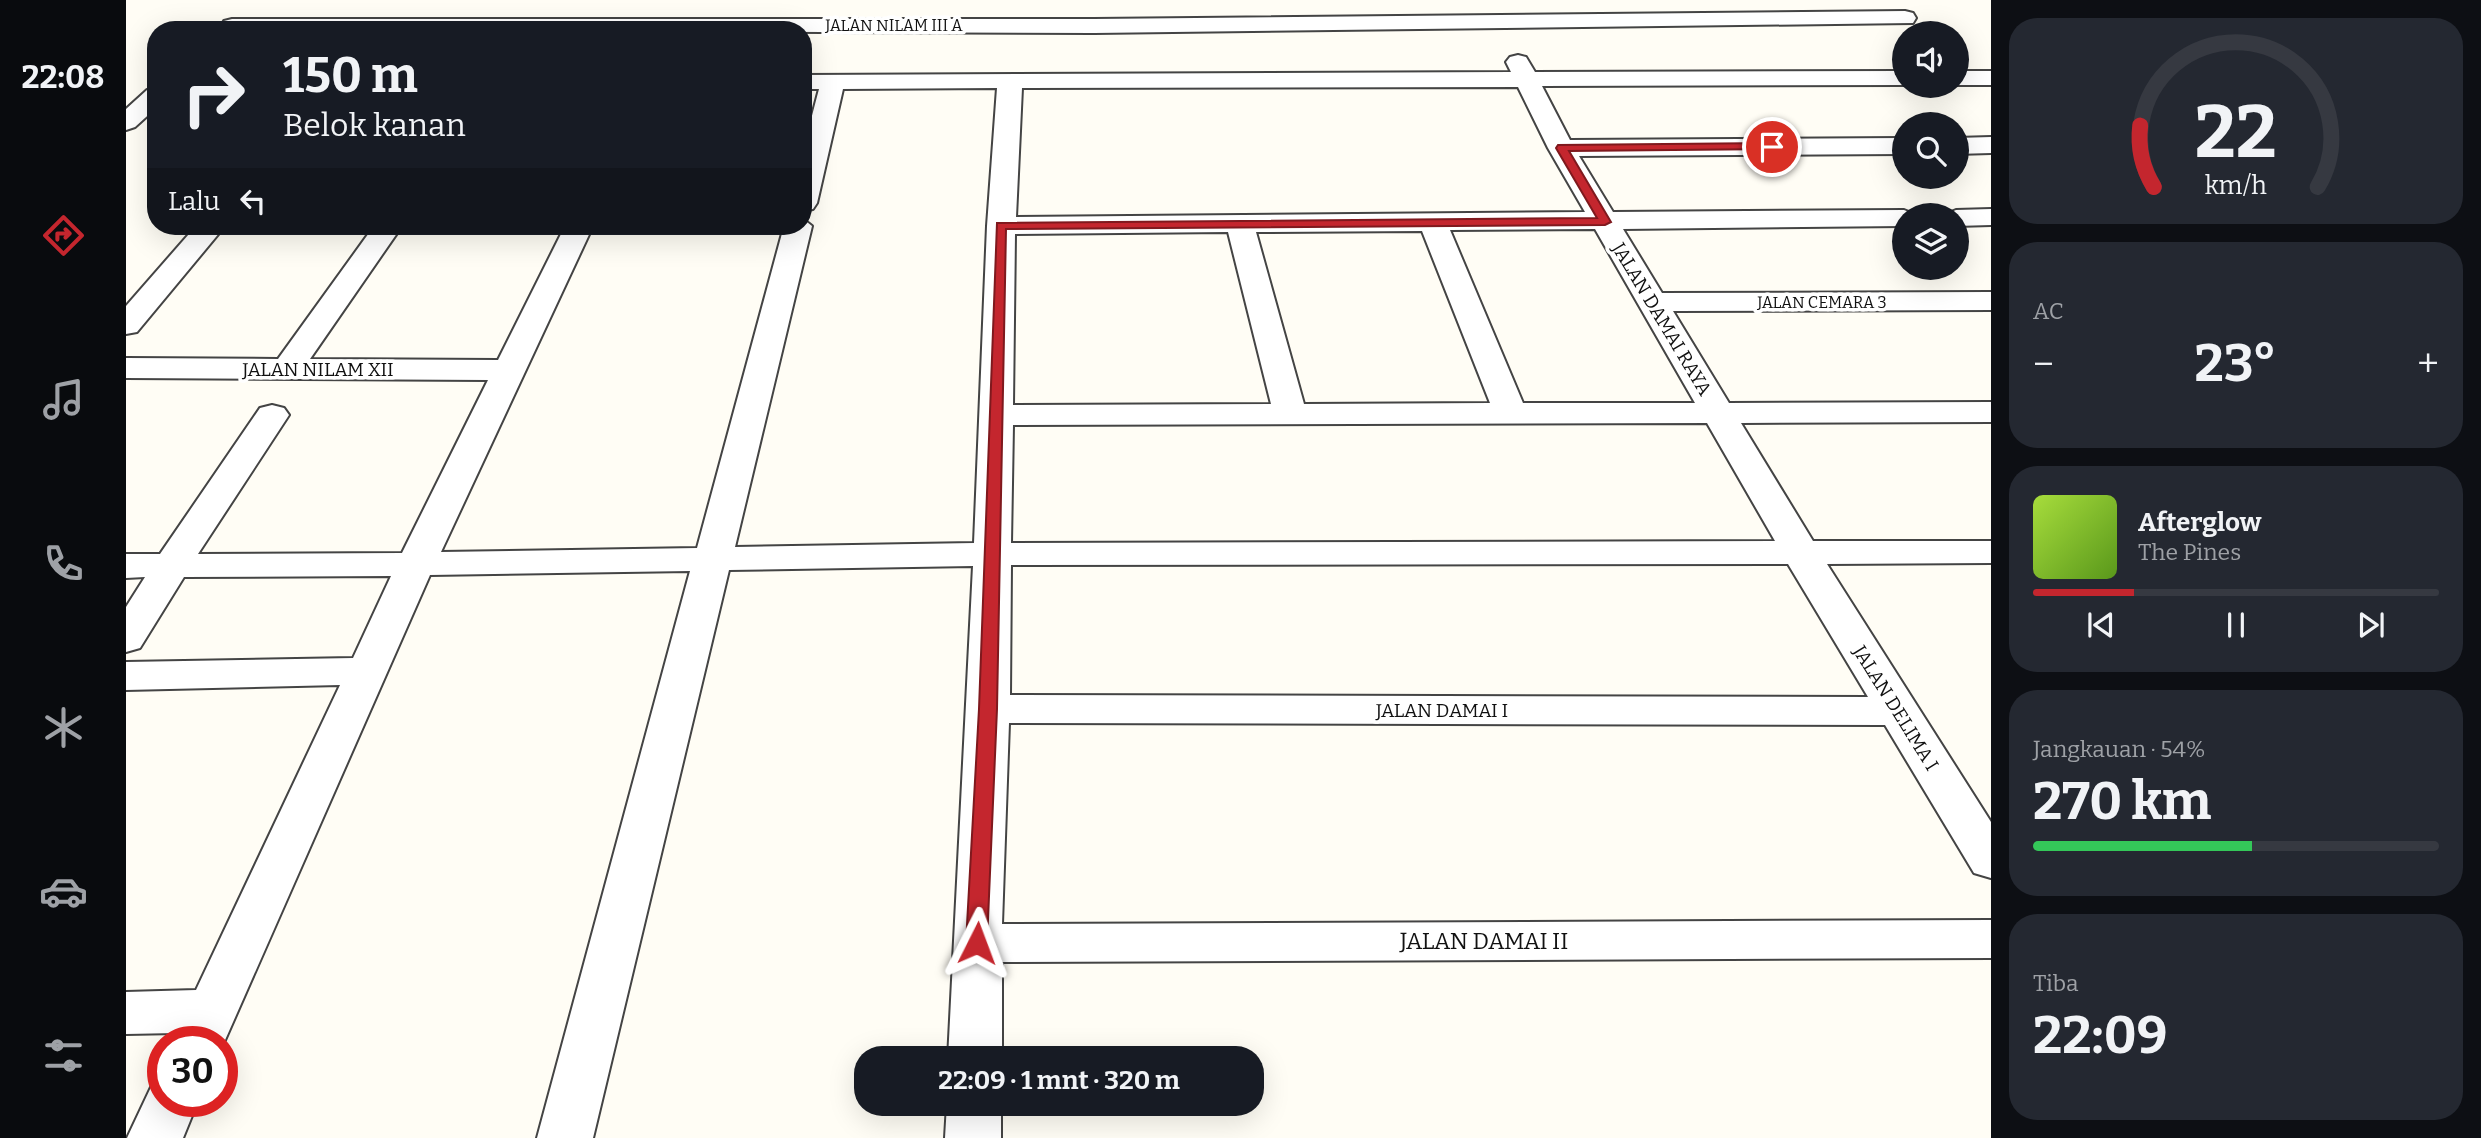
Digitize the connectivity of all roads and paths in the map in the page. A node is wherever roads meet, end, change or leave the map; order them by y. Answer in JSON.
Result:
{"nodes":[{"id":1,"x":1091,"y":0,"type":"edge"},
{"id":2,"x":1482,"y":0,"type":"edge"},
{"id":3,"x":1883,"y":0,"type":"edge"},
{"id":4,"x":251,"y":9,"type":"dead end"},
{"id":5,"x":1905,"y":18,"type":"junction"},
{"id":6,"x":238,"y":21,"type":"edge"},
{"id":7,"x":1908,"y":21,"type":"edge"},
{"id":8,"x":1496,"y":24,"type":"junction"},
{"id":9,"x":1094,"y":26,"type":"junction"},
{"id":10,"x":812,"y":27,"type":"edge"},
{"id":11,"x":1892,"y":78,"type":"edge"},
{"id":12,"x":1529,"y":79,"type":"junction"},
{"id":13,"x":1010,"y":81,"type":"junction"},
{"id":14,"x":1098,"y":81,"type":"junction"},
{"id":15,"x":812,"y":82,"type":"edge"},
{"id":16,"x":833,"y":82,"type":"junction"},
{"id":17,"x":147,"y":91,"type":"edge"},
{"id":18,"x":126,"y":122,"type":"edge"},
{"id":19,"x":1991,"y":145,"type":"edge"},
{"id":20,"x":1892,"y":146,"type":"edge"},
{"id":21,"x":1969,"y":146,"type":"edge"},
{"id":22,"x":1561,"y":148,"type":"junction"},
{"id":23,"x":812,"y":167,"type":"edge"},
{"id":24,"x":1892,"y":218,"type":"edge"},
{"id":25,"x":1969,"y":218,"type":"edge"},
{"id":26,"x":1991,"y":218,"type":"edge"},
{"id":27,"x":1605,"y":222,"type":"junction"},
{"id":28,"x":1433,"y":223,"type":"junction"},
{"id":29,"x":1240,"y":224,"type":"junction"},
{"id":30,"x":1001,"y":226,"type":"junction"},
{"id":31,"x":203,"y":235,"type":"edge"},
{"id":32,"x":382,"y":235,"type":"edge"},
{"id":33,"x":575,"y":235,"type":"edge"},
{"id":34,"x":796,"y":235,"type":"edge"},
{"id":35,"x":1991,"y":301,"type":"edge"},
{"id":36,"x":1653,"y":302,"type":"junction"},
{"id":37,"x":126,"y":325,"type":"edge"},
{"id":38,"x":126,"y":368,"type":"edge"},
{"id":39,"x":287,"y":369,"type":"junction"},
{"id":40,"x":510,"y":370,"type":"junction"},
{"id":41,"x":1991,"y":412,"type":"edge"},
{"id":42,"x":1290,"y":414,"type":"junction"},
{"id":43,"x":1511,"y":414,"type":"junction"},
{"id":44,"x":1719,"y":414,"type":"junction"},
{"id":45,"x":272,"y":415,"type":"dead end"},
{"id":46,"x":996,"y":415,"type":"junction"},
{"id":47,"x":1991,"y":552,"type":"edge"},
{"id":48,"x":990,"y":554,"type":"junction"},
{"id":49,"x":1802,"y":555,"type":"junction"},
{"id":50,"x":713,"y":558,"type":"junction"},
{"id":51,"x":416,"y":565,"type":"junction"},
{"id":52,"x":126,"y":566,"type":"edge"},
{"id":53,"x":170,"y":566,"type":"junction"},
{"id":54,"x":126,"y":639,"type":"edge"},
{"id":55,"x":367,"y":671,"type":"junction"},
{"id":56,"x":126,"y":676,"type":"edge"},
{"id":57,"x":988,"y":709,"type":"junction"},
{"id":58,"x":1897,"y":711,"type":"junction"},
{"id":59,"x":1991,"y":861,"type":"edge"},
{"id":60,"x":1991,"y":939,"type":"edge"},
{"id":61,"x":977,"y":943,"type":"junction"},
{"id":62,"x":126,"y":1013,"type":"edge"},
{"id":63,"x":205,"y":1026,"type":"edge"},
{"id":64,"x":975,"y":1046,"type":"edge"},
{"id":65,"x":974,"y":1116,"type":"edge"},
{"id":66,"x":165,"y":1117,"type":"edge"},
{"id":67,"x":155,"y":1138,"type":"edge"},
{"id":68,"x":565,"y":1138,"type":"edge"},
{"id":69,"x":973,"y":1138,"type":"edge"}],
"edges":[{"from":1,"to":9,"type":"street"},
{"from":2,"to":8,"type":"street","name":"JALAN DAMAI RAYA"},
{"from":3,"to":5,"type":"street"},
{"from":4,"to":6,"type":"street"},
{"from":5,"to":7,"type":"street"},
{"from":5,"to":8,"type":"street","name":"JALAN NILAM III A"},
{"from":8,"to":9,"type":"street","name":"JALAN NILAM III A"},
{"from":8,"to":12,"type":"street","name":"JALAN DAMAI RAYA"},
{"from":9,"to":10,"type":"street","name":"JALAN NILAM III A"},
{"from":9,"to":14,"type":"street"},
{"from":11,"to":12,"type":"street"},
{"from":12,"to":14,"type":"street"},
{"from":12,"to":22,"type":"street","name":"JALAN DAMAI RAYA"},
{"from":13,"to":14,"type":"street"},
{"from":13,"to":16,"type":"street"},
{"from":13,"to":30,"type":"street"},
{"from":15,"to":16,"type":"street"},
{"from":16,"to":23,"type":"street"},
{"from":17,"to":18,"type":"street"},
{"from":19,"to":21,"type":"street"},
{"from":20,"to":22,"type":"street"},
{"from":22,"to":27,"type":"street","name":"JALAN DAMAI RAYA"},
{"from":24,"to":27,"type":"street"},
{"from":25,"to":26,"type":"street"},
{"from":27,"to":28,"type":"street"},
{"from":27,"to":36,"type":"street","name":"JALAN DAMAI RAYA"},
{"from":28,"to":29,"type":"street"},
{"from":28,"to":43,"type":"street"},
{"from":29,"to":30,"type":"street"},
{"from":29,"to":42,"type":"street"},
{"from":30,"to":46,"type":"street"},
{"from":31,"to":37,"type":"street"},
{"from":32,"to":39,"type":"street"},
{"from":33,"to":40,"type":"street"},
{"from":34,"to":50,"type":"street"},
{"from":35,"to":36,"type":"street","name":"JALAN CEMARA 3"},
{"from":36,"to":44,"type":"street","name":"JALAN DAMAI RAYA"},
{"from":38,"to":39,"type":"street","name":"JALAN NILAM XII"},
{"from":39,"to":40,"type":"street","name":"JALAN NILAM XII"},
{"from":40,"to":51,"type":"street"},
{"from":41,"to":44,"type":"street"},
{"from":42,"to":43,"type":"street"},
{"from":42,"to":46,"type":"street"},
{"from":43,"to":44,"type":"street"},
{"from":44,"to":49,"type":"street","name":"JALAN DAMAI RAYA"},
{"from":45,"to":53,"type":"street"},
{"from":46,"to":48,"type":"street"},
{"from":47,"to":49,"type":"street"},
{"from":48,"to":49,"type":"street"},
{"from":48,"to":50,"type":"street"},
{"from":48,"to":57,"type":"street"},
{"from":49,"to":58,"type":"street","name":"JALAN DELIMA I"},
{"from":50,"to":51,"type":"street"},
{"from":50,"to":68,"type":"street"},
{"from":51,"to":53,"type":"street"},
{"from":51,"to":55,"type":"street"},
{"from":52,"to":53,"type":"street"},
{"from":53,"to":54,"type":"street"},
{"from":55,"to":56,"type":"street"},
{"from":55,"to":63,"type":"street"},
{"from":57,"to":58,"type":"street","name":"JALAN DAMAI I"},
{"from":57,"to":61,"type":"street"},
{"from":58,"to":59,"type":"street","name":"JALAN DELIMA I"},
{"from":60,"to":61,"type":"street","name":"JALAN DAMAI II"},
{"from":61,"to":64,"type":"street"},
{"from":62,"to":63,"type":"street"},
{"from":65,"to":69,"type":"street"},
{"from":66,"to":67,"type":"street"}]}
